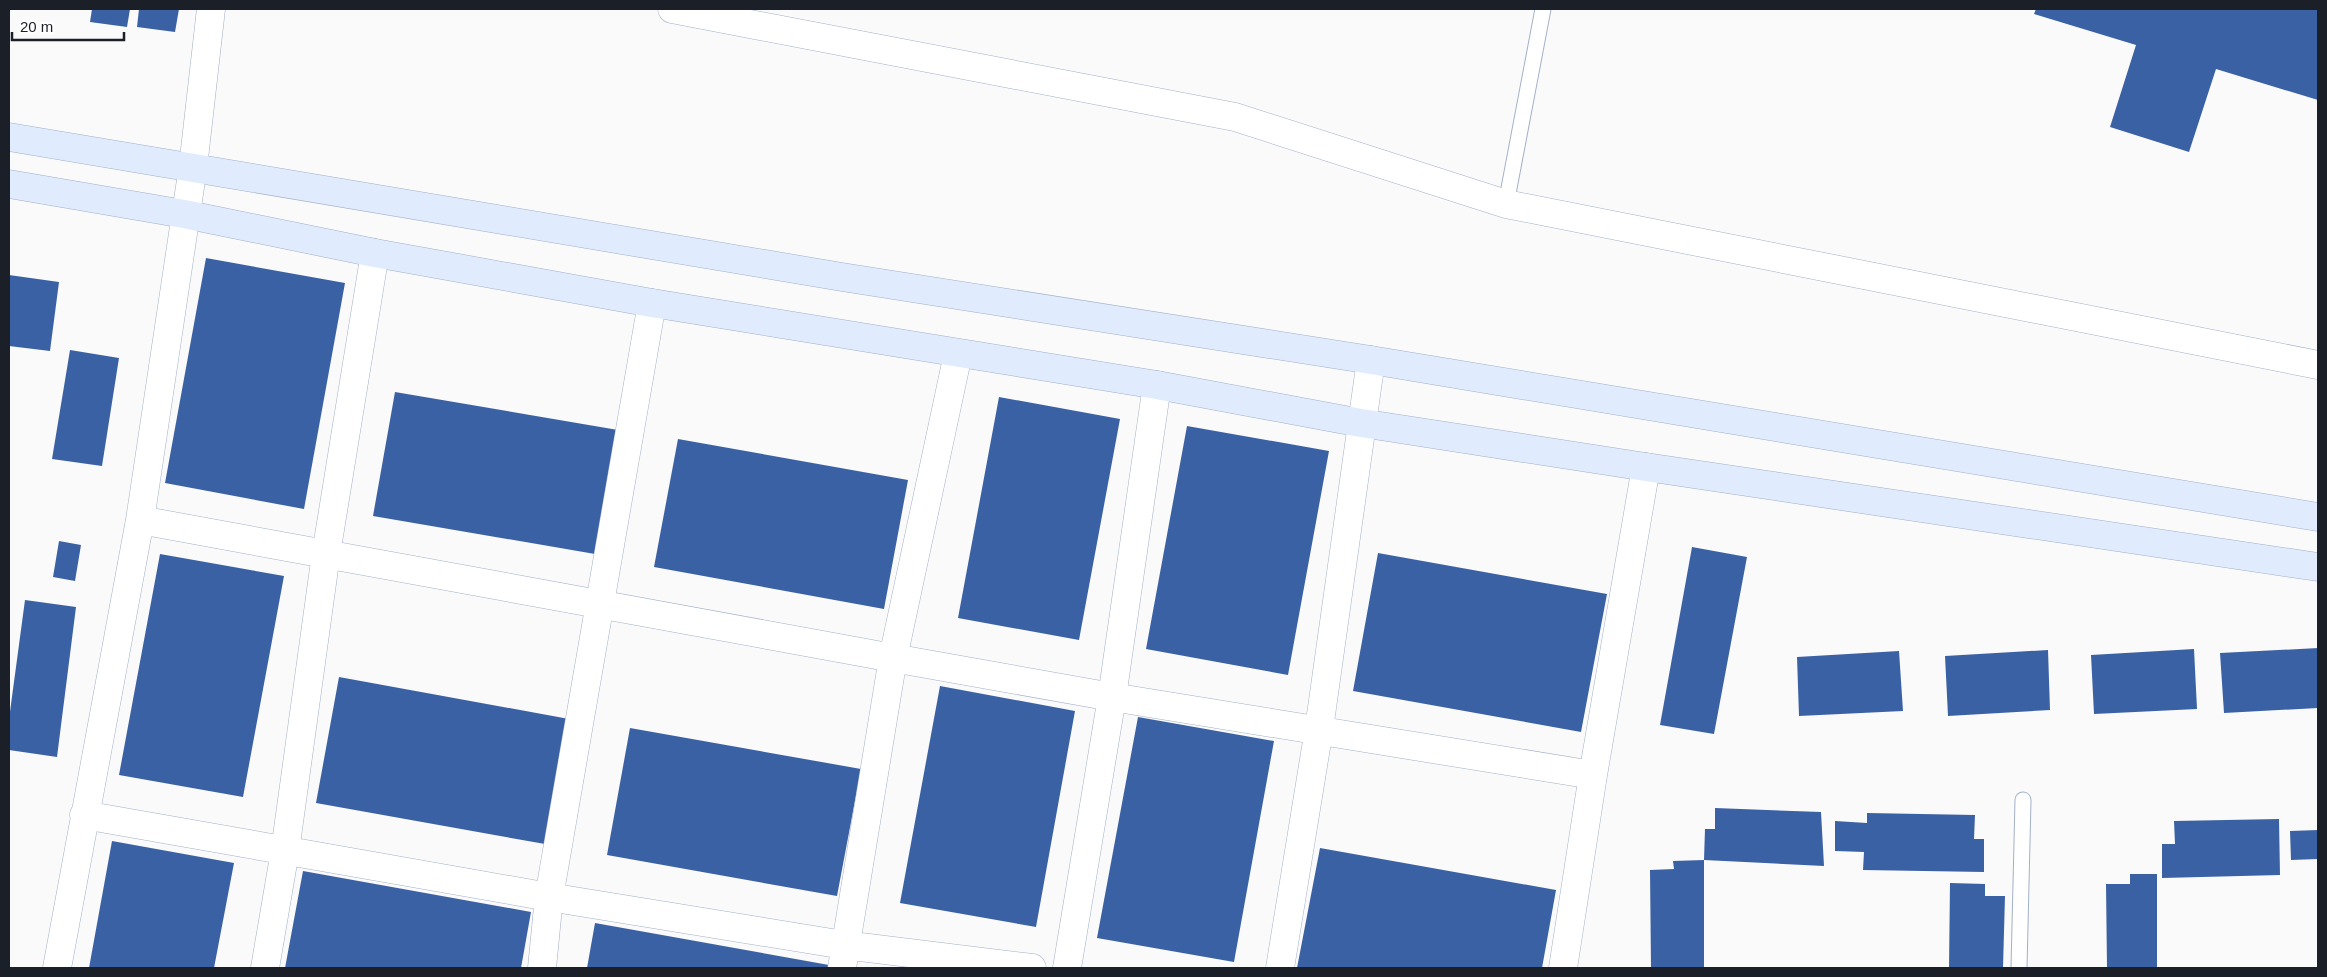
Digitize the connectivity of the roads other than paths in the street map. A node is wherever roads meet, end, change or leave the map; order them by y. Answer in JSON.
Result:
{"nodes":[{"id":1,"x":212,"y":9,"type":"edge"},
{"id":2,"x":672,"y":9,"type":"edge"},
{"id":3,"x":1543,"y":9,"type":"edge"},
{"id":4,"x":9,"y":137,"type":"edge"},
{"id":5,"x":193,"y":168,"type":"junction"},
{"id":6,"x":9,"y":184,"type":"edge"},
{"id":7,"x":1506,"y":204,"type":"junction"},
{"id":8,"x":184,"y":214,"type":"junction"},
{"id":9,"x":375,"y":253,"type":"junction"},
{"id":10,"x":652,"y":303,"type":"junction"},
{"id":11,"x":958,"y":354,"type":"junction"},
{"id":12,"x":1371,"y":360,"type":"junction"},
{"id":13,"x":2318,"y":364,"type":"edge"},
{"id":14,"x":1157,"y":385,"type":"junction"},
{"id":15,"x":1361,"y":423,"type":"junction"},
{"id":16,"x":1646,"y":468,"type":"junction"},
{"id":17,"x":2318,"y":517,"type":"edge"},
{"id":18,"x":140,"y":520,"type":"junction"},
{"id":19,"x":326,"y":554,"type":"junction"},
{"id":20,"x":2318,"y":567,"type":"edge"},
{"id":21,"x":600,"y":606,"type":"junction"},
{"id":22,"x":892,"y":658,"type":"junction"},
{"id":23,"x":1112,"y":697,"type":"junction"},
{"id":24,"x":1319,"y":729,"type":"junction"},
{"id":25,"x":1593,"y":775,"type":"junction"},
{"id":26,"x":2023,"y":800,"type":"dead end"},
{"id":27,"x":84,"y":814,"type":"junction"},
{"id":28,"x":285,"y":851,"type":"junction"},
{"id":29,"x":549,"y":897,"type":"junction"},
{"id":30,"x":843,"y":957,"type":"edge"},
{"id":31,"x":57,"y":968,"type":"edge"},
{"id":32,"x":265,"y":968,"type":"edge"},
{"id":33,"x":542,"y":968,"type":"edge"},
{"id":34,"x":1032,"y":968,"type":"edge"},
{"id":35,"x":1067,"y":968,"type":"edge"},
{"id":36,"x":1280,"y":968,"type":"edge"},
{"id":37,"x":1563,"y":968,"type":"edge"},
{"id":38,"x":2019,"y":968,"type":"edge"}],
"edges":[{"from":1,"to":5,"type":"street"},
{"from":2,"to":7,"type":"street"},
{"from":3,"to":7,"type":"lane"},
{"from":4,"to":5,"type":"main road"},
{"from":5,"to":8,"type":"street"},
{"from":5,"to":12,"type":"main road"},
{"from":6,"to":8,"type":"main road"},
{"from":7,"to":13,"type":"street"},
{"from":8,"to":9,"type":"main road"},
{"from":8,"to":18,"type":"street"},
{"from":9,"to":10,"type":"main road"},
{"from":9,"to":19,"type":"street"},
{"from":10,"to":11,"type":"main road"},
{"from":10,"to":21,"type":"street"},
{"from":11,"to":14,"type":"main road"},
{"from":11,"to":22,"type":"street"},
{"from":12,"to":15,"type":"street"},
{"from":12,"to":17,"type":"main road"},
{"from":14,"to":15,"type":"main road"},
{"from":14,"to":23,"type":"street"},
{"from":15,"to":16,"type":"main road"},
{"from":15,"to":24,"type":"street"},
{"from":16,"to":20,"type":"main road"},
{"from":16,"to":25,"type":"street"},
{"from":18,"to":19,"type":"street"},
{"from":18,"to":27,"type":"street"},
{"from":19,"to":21,"type":"street"},
{"from":19,"to":28,"type":"street"},
{"from":21,"to":22,"type":"street"},
{"from":21,"to":29,"type":"street"},
{"from":22,"to":23,"type":"street"},
{"from":22,"to":30,"type":"street"},
{"from":23,"to":24,"type":"street"},
{"from":23,"to":35,"type":"street"},
{"from":24,"to":25,"type":"street"},
{"from":24,"to":36,"type":"street"},
{"from":25,"to":37,"type":"street"},
{"from":26,"to":38,"type":"lane"},
{"from":27,"to":28,"type":"street"},
{"from":27,"to":31,"type":"street"},
{"from":28,"to":29,"type":"street"},
{"from":28,"to":32,"type":"street"},
{"from":29,"to":30,"type":"street"},
{"from":29,"to":33,"type":"street"},
{"from":30,"to":34,"type":"street"}]}
